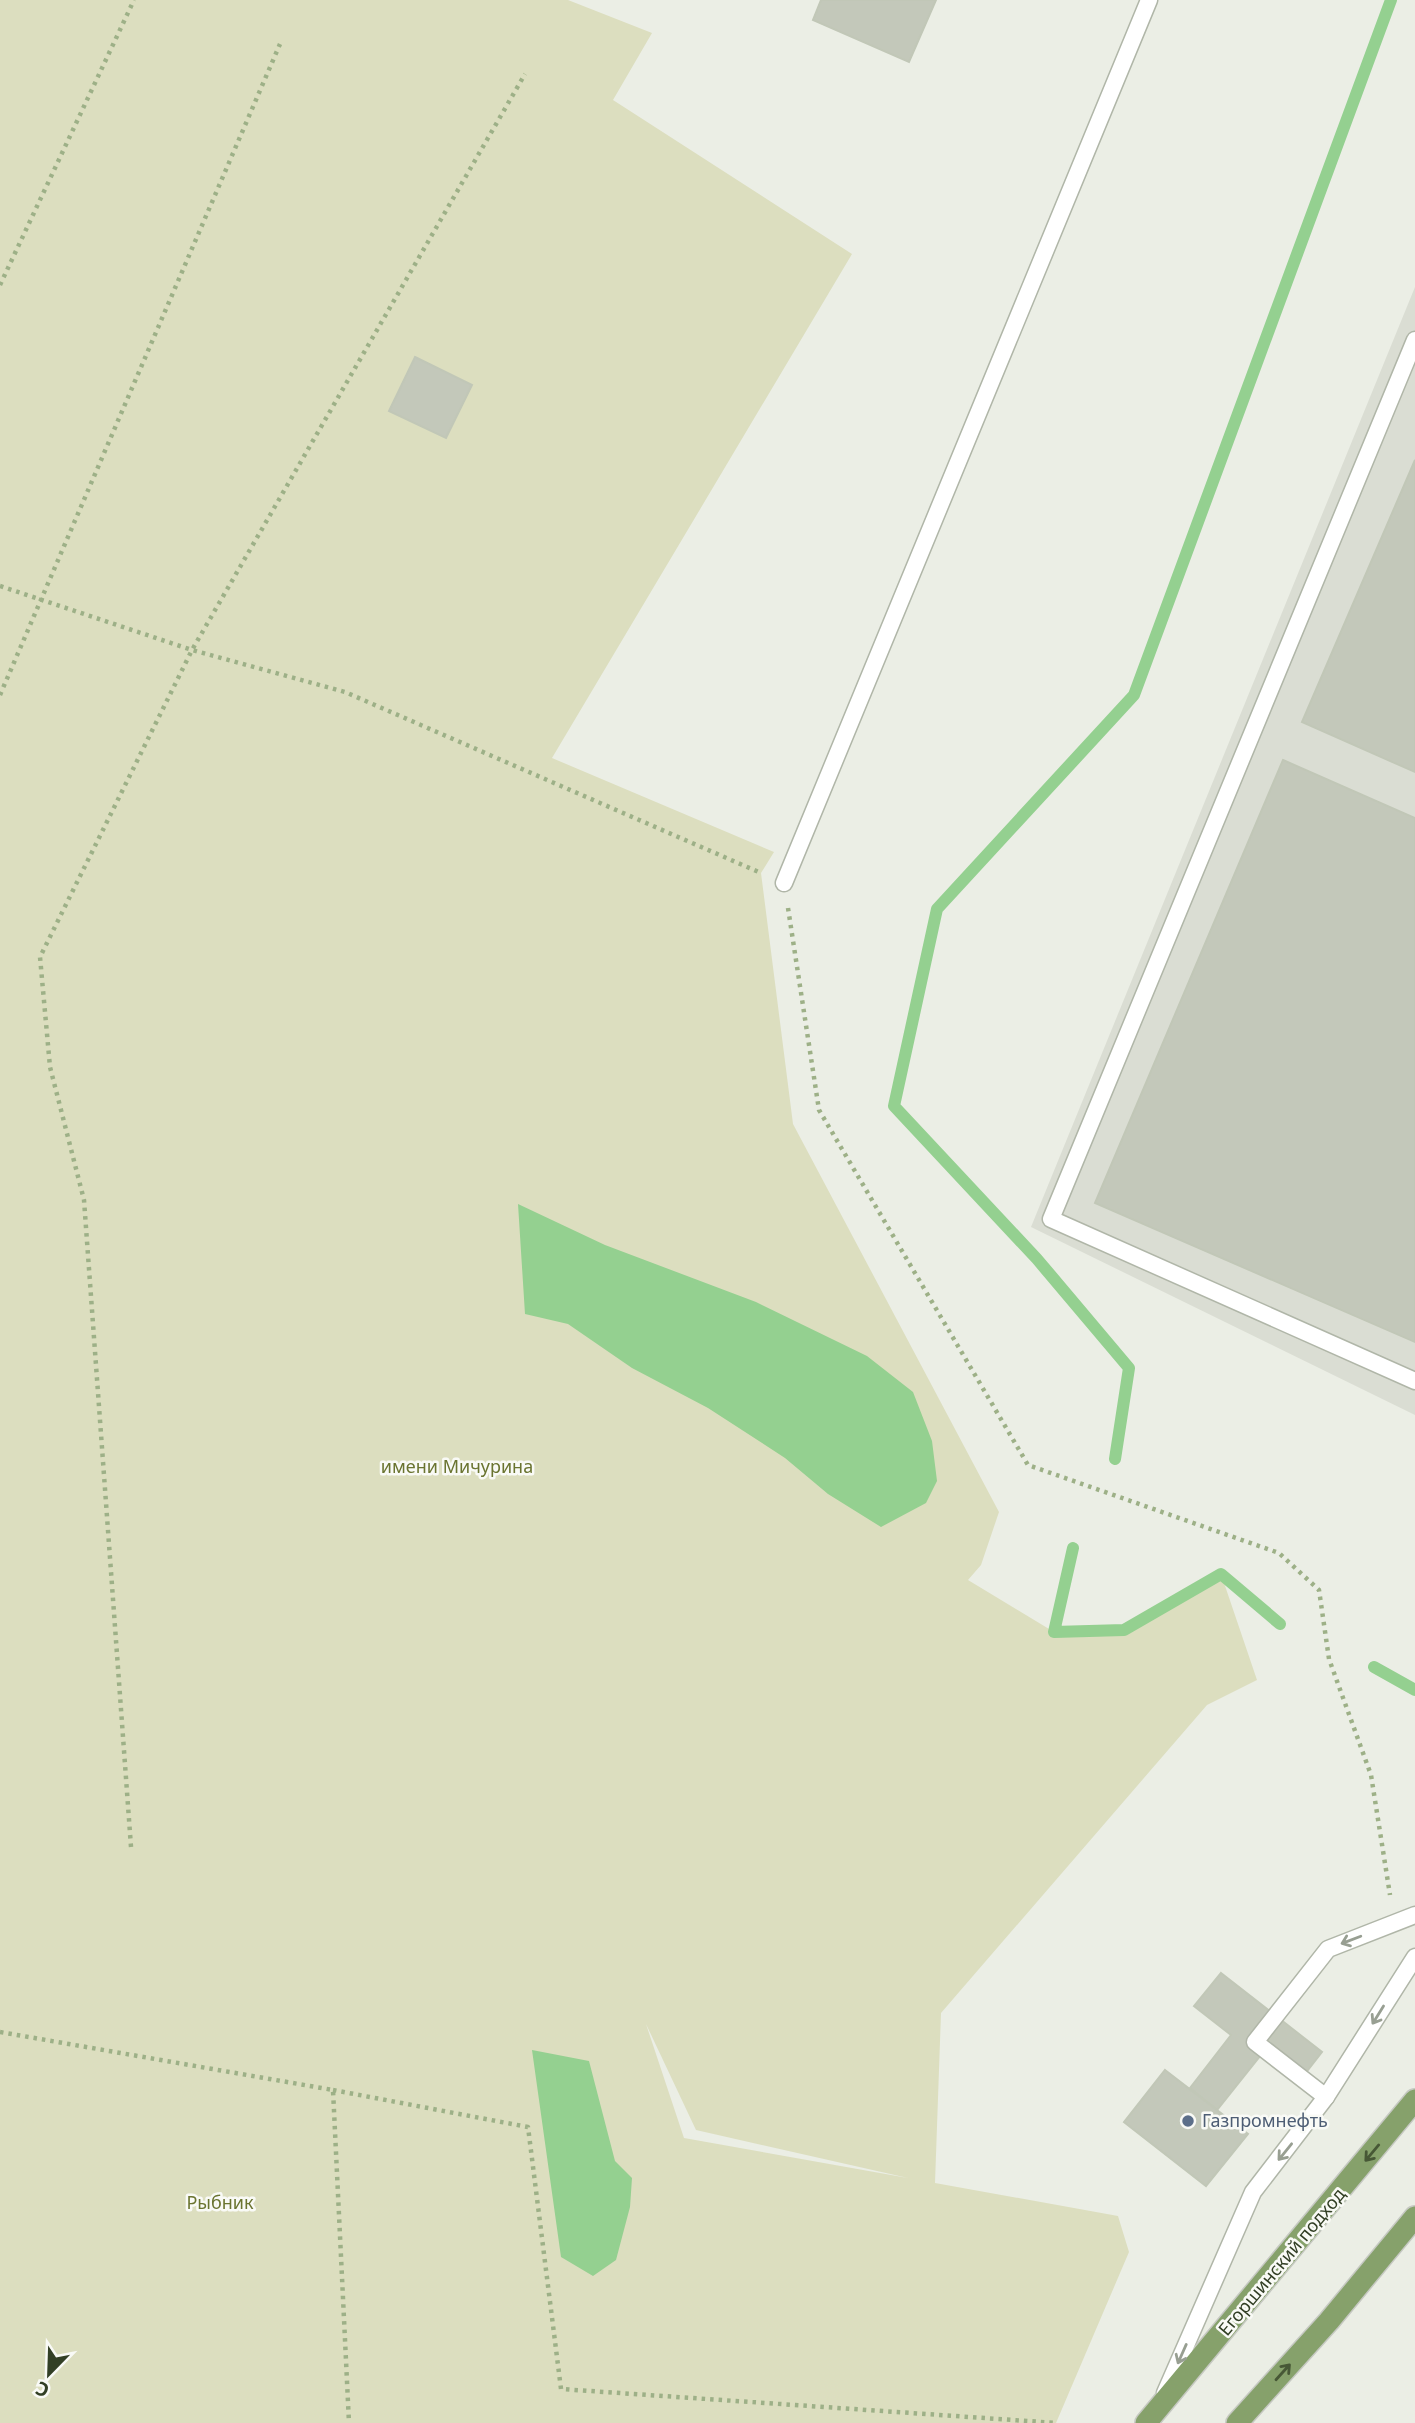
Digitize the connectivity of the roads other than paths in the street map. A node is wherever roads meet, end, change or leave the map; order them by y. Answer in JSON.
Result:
{"nodes":[{"id":1,"x":1149,"y":0,"type":"edge"},
{"id":2,"x":1415,"y":340,"type":"edge"},
{"id":3,"x":784,"y":883,"type":"road end"},
{"id":4,"x":1415,"y":1381,"type":"edge"},
{"id":5,"x":1415,"y":1915,"type":"edge"},
{"id":6,"x":1415,"y":1957,"type":"edge"},
{"id":7,"x":1326,"y":2098,"type":"junction"},
{"id":8,"x":1415,"y":2100,"type":"edge"},
{"id":9,"x":1415,"y":2217,"type":"edge"},
{"id":10,"x":1152,"y":2417,"type":"edge"},
{"id":11,"x":1237,"y":2423,"type":"edge"}],
"edges":[{"from":1,"to":3,"type":"lane"},
{"from":2,"to":4,"type":"lane"},
{"from":5,"to":7,"type":"lane","one_way":true},
{"from":6,"to":7,"type":"lane","one_way":true},
{"from":7,"to":10,"type":"lane","one_way":true},
{"from":8,"to":10,"type":"main road","name":"Егоршинский подход","one_way":true},
{"from":11,"to":9,"type":"main road","one_way":true}]}
